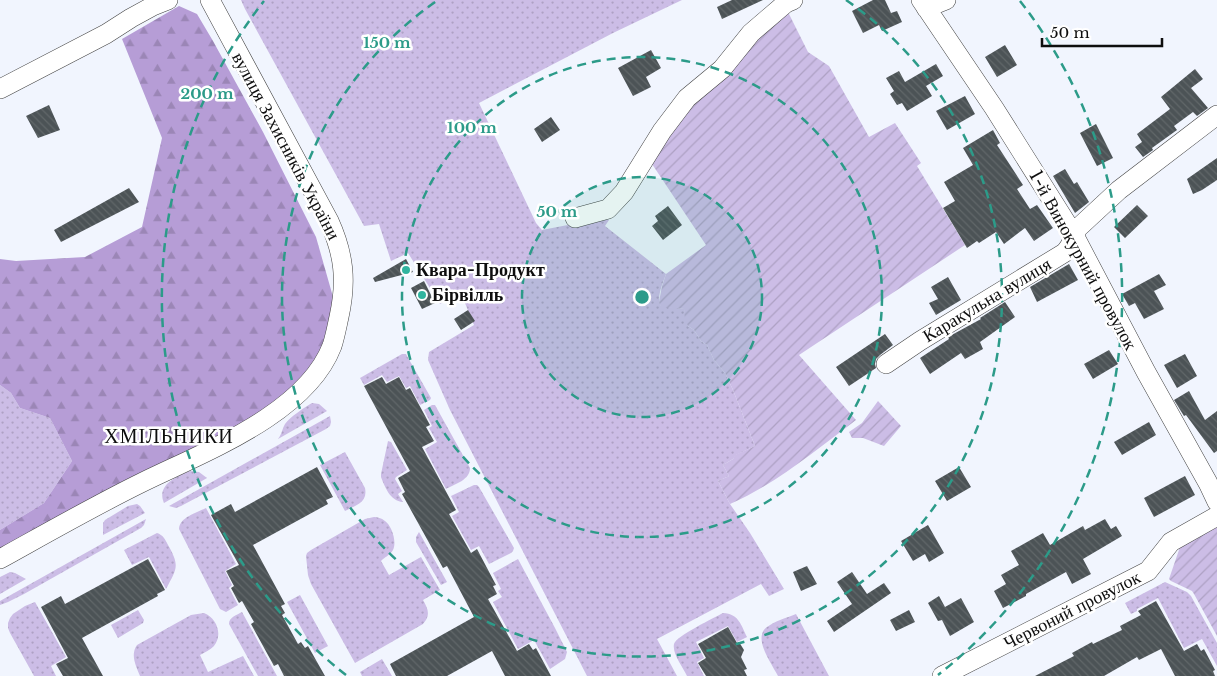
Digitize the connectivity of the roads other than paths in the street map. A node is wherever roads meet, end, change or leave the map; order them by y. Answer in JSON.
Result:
{"nodes":[{"id":1,"x":168,"y":0,"type":"edge"},
{"id":2,"x":210,"y":0,"type":"edge"},
{"id":3,"x":793,"y":0,"type":"edge"},
{"id":4,"x":946,"y":0,"type":"edge"},
{"id":5,"x":924,"y":4,"type":"edge"},
{"id":6,"x":0,"y":89,"type":"edge"},
{"id":7,"x":1217,"y":115,"type":"edge"},
{"id":8,"x":575,"y":218,"type":"dead end"},
{"id":9,"x":1074,"y":235,"type":"junction"},
{"id":10,"x":886,"y":364,"type":"dead end"},
{"id":11,"x":1217,"y":502,"type":"edge"},
{"id":12,"x":1217,"y":516,"type":"edge"},
{"id":13,"x":0,"y":559,"type":"edge"},
{"id":14,"x":942,"y":676,"type":"edge"}],
"edges":[{"from":1,"to":6,"type":"street"},
{"from":2,"to":13,"type":"street","name":"вулиця Захисників України"},
{"from":3,"to":8,"type":"street"},
{"from":4,"to":5,"type":"street"},
{"from":5,"to":9,"type":"street","name":"1-й Винокурний провулок"},
{"from":7,"to":9,"type":"street","name":"Каракульна вулиця"},
{"from":9,"to":10,"type":"street","name":"Каракульна вулиця"},
{"from":9,"to":11,"type":"street","name":"1-й Винокурний провулок"},
{"from":12,"to":14,"type":"street","name":"Червоний провулок"}]}
